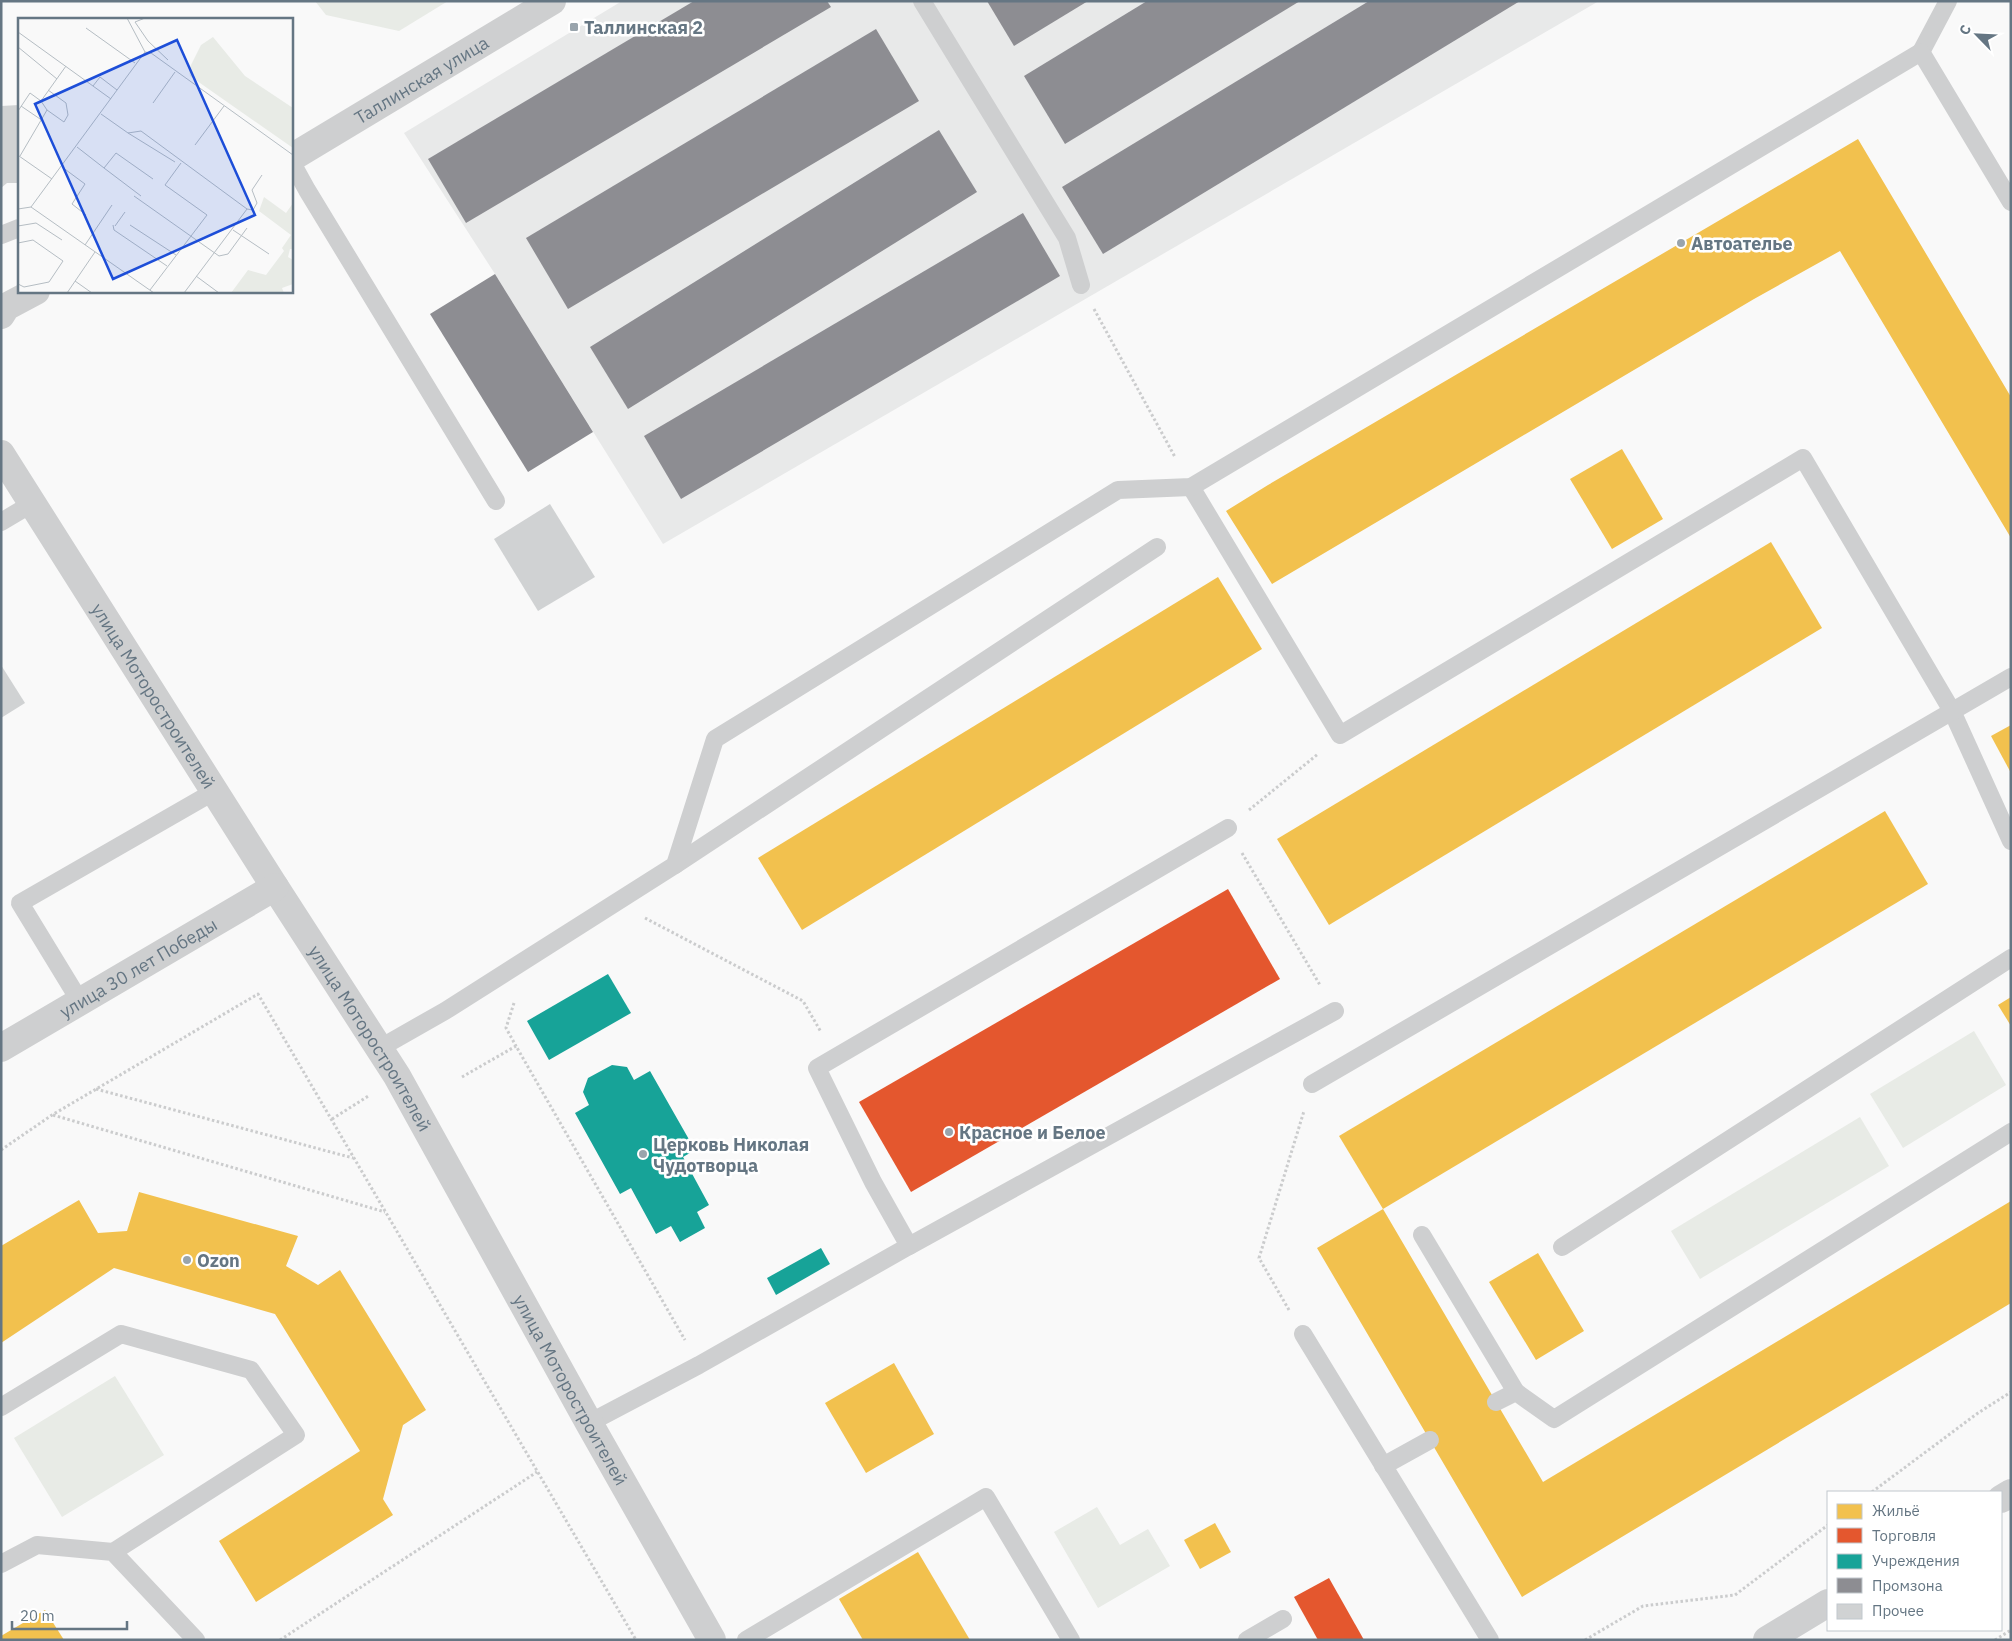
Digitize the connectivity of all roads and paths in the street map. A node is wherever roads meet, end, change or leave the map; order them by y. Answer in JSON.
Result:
{"nodes":[{"id":1,"x":552,"y":1,"type":"edge"},
{"id":2,"x":922,"y":1,"type":"edge"},
{"id":3,"x":1948,"y":1,"type":"edge"},
{"id":4,"x":1921,"y":52,"type":"junction"},
{"id":5,"x":292,"y":159,"type":"edge"},
{"id":6,"x":292,"y":162,"type":"edge"},
{"id":7,"x":2011,"y":202,"type":"edge"},
{"id":8,"x":18,"y":228,"type":"edge"},
{"id":9,"x":1,"y":235,"type":"edge"},
{"id":10,"x":1081,"y":286,"type":"joint"},
{"id":11,"x":34,"y":292,"type":"edge"},
{"id":12,"x":1,"y":314,"type":"edge"},
{"id":13,"x":1,"y":454,"type":"edge"},
{"id":14,"x":1191,"y":486,"type":"junction"},
{"id":15,"x":496,"y":501,"type":"dead end"},
{"id":16,"x":33,"y":503,"type":"junction"},
{"id":17,"x":1,"y":522,"type":"edge"},
{"id":18,"x":1157,"y":547,"type":"dead end"},
{"id":19,"x":2011,"y":677,"type":"edge"},
{"id":20,"x":1952,"y":711,"type":"junction"},
{"id":21,"x":215,"y":791,"type":"junction"},
{"id":22,"x":1228,"y":828,"type":"dead end"},
{"id":23,"x":2011,"y":841,"type":"edge"},
{"id":24,"x":674,"y":865,"type":"junction"},
{"id":25,"x":275,"y":887,"type":"junction"},
{"id":26,"x":637,"y":923,"type":"dead end"},
{"id":27,"x":2011,"y":958,"type":"edge"},
{"id":28,"x":514,"y":1002,"type":"dead end"},
{"id":29,"x":80,"y":1003,"type":"junction"},
{"id":30,"x":1334,"y":1011,"type":"dead end"},
{"id":31,"x":516,"y":1046,"type":"junction"},
{"id":32,"x":1,"y":1048,"type":"edge"},
{"id":33,"x":380,"y":1048,"type":"junction"},
{"id":34,"x":835,"y":1057,"type":"junction"},
{"id":35,"x":397,"y":1076,"type":"junction"},
{"id":36,"x":462,"y":1078,"type":"dead end"},
{"id":37,"x":1312,"y":1084,"type":"dead end"},
{"id":38,"x":95,"y":1089,"type":"junction"},
{"id":39,"x":52,"y":1115,"type":"junction"},
{"id":40,"x":332,"y":1119,"type":"junction"},
{"id":41,"x":2011,"y":1132,"type":"edge"},
{"id":42,"x":1,"y":1150,"type":"edge"},
{"id":43,"x":353,"y":1158,"type":"junction"},
{"id":44,"x":385,"y":1212,"type":"junction"},
{"id":45,"x":1422,"y":1234,"type":"dead end"},
{"id":46,"x":908,"y":1246,"type":"junction"},
{"id":47,"x":1562,"y":1247,"type":"dead end"},
{"id":48,"x":1303,"y":1334,"type":"dead end"},
{"id":49,"x":699,"y":1365,"type":"junction"},
{"id":50,"x":1516,"y":1392,"type":"junction"},
{"id":51,"x":2011,"y":1392,"type":"edge"},
{"id":52,"x":1496,"y":1402,"type":"dead end"},
{"id":53,"x":1,"y":1407,"type":"edge"},
{"id":54,"x":589,"y":1423,"type":"junction"},
{"id":55,"x":1430,"y":1440,"type":"dead end"},
{"id":56,"x":1383,"y":1466,"type":"junction"},
{"id":57,"x":537,"y":1472,"type":"junction"},
{"id":58,"x":1873,"y":1491,"type":"edge"},
{"id":59,"x":1827,"y":1526,"type":"edge"},
{"id":60,"x":113,"y":1552,"type":"junction"},
{"id":61,"x":1,"y":1564,"type":"edge"},
{"id":62,"x":1827,"y":1604,"type":"edge"},
{"id":63,"x":1283,"y":1619,"type":"dead end"},
{"id":64,"x":2011,"y":1630,"type":"edge"},
{"id":65,"x":193,"y":1639,"type":"edge"},
{"id":66,"x":280,"y":1640,"type":"edge"},
{"id":67,"x":636,"y":1640,"type":"edge"},
{"id":68,"x":712,"y":1640,"type":"edge"},
{"id":69,"x":746,"y":1640,"type":"edge"},
{"id":70,"x":1071,"y":1640,"type":"edge"},
{"id":71,"x":1247,"y":1640,"type":"edge"},
{"id":72,"x":1490,"y":1640,"type":"edge"},
{"id":73,"x":1585,"y":1640,"type":"edge"},
{"id":74,"x":1767,"y":1640,"type":"edge"},
{"id":75,"x":1995,"y":1640,"type":"edge"}],
"edges":[{"from":1,"to":5,"type":"street","name":"Таллинская улица"},
{"from":2,"to":10,"type":"lane"},
{"from":3,"to":4,"type":"lane"},
{"from":4,"to":7,"type":"lane"},
{"from":4,"to":14,"type":"lane"},
{"from":6,"to":15,"type":"lane"},
{"from":8,"to":9,"type":"lane"},
{"from":10,"to":14,"type":"path"},
{"from":11,"to":12,"type":"street"},
{"from":13,"to":16,"type":"street","name":"улица Моторостроителей"},
{"from":14,"to":20,"type":"lane"},
{"from":14,"to":24,"type":"lane"},
{"from":16,"to":17,"type":"lane"},
{"from":16,"to":21,"type":"street","name":"улица Моторостроителей"},
{"from":18,"to":24,"type":"lane"},
{"from":19,"to":20,"type":"lane"},
{"from":20,"to":23,"type":"lane"},
{"from":20,"to":37,"type":"lane"},
{"from":21,"to":25,"type":"street","name":"улица Моторостроителей"},
{"from":21,"to":29,"type":"lane"},
{"from":22,"to":34,"type":"lane"},
{"from":24,"to":33,"type":"lane"},
{"from":25,"to":29,"type":"street","name":"улица 30 лет Победы"},
{"from":25,"to":33,"type":"street","name":"улица Моторостроителей"},
{"from":26,"to":34,"type":"path"},
{"from":27,"to":47,"type":"lane"},
{"from":28,"to":31,"type":"path"},
{"from":29,"to":32,"type":"street","name":"улица 30 лет Победы"},
{"from":30,"to":46,"type":"lane"},
{"from":31,"to":36,"type":"path"},
{"from":31,"to":49,"type":"path"},
{"from":33,"to":35,"type":"street","name":"улица Моторостроителей"},
{"from":34,"to":46,"type":"lane"},
{"from":35,"to":40,"type":"path"},
{"from":35,"to":54,"type":"street","name":"улица Моторостроителей"},
{"from":38,"to":39,"type":"path"},
{"from":38,"to":40,"type":"path"},
{"from":38,"to":43,"type":"path"},
{"from":39,"to":42,"type":"path"},
{"from":39,"to":44,"type":"path"},
{"from":40,"to":43,"type":"path"},
{"from":41,"to":50,"type":"lane"},
{"from":43,"to":44,"type":"path"},
{"from":44,"to":57,"type":"path"},
{"from":45,"to":50,"type":"lane"},
{"from":46,"to":49,"type":"lane"},
{"from":48,"to":56,"type":"lane"},
{"from":49,"to":54,"type":"lane"},
{"from":50,"to":52,"type":"lane"},
{"from":51,"to":58,"type":"path"},
{"from":53,"to":60,"type":"lane"},
{"from":54,"to":68,"type":"street","name":"улица Моторостроителей"},
{"from":55,"to":56,"type":"lane"},
{"from":56,"to":72,"type":"lane"},
{"from":57,"to":66,"type":"path"},
{"from":57,"to":67,"type":"path"},
{"from":59,"to":73,"type":"path"},
{"from":60,"to":61,"type":"lane"},
{"from":60,"to":65,"type":"lane"},
{"from":62,"to":74,"type":"street"},
{"from":63,"to":71,"type":"lane"},
{"from":64,"to":75,"type":"path"},
{"from":69,"to":70,"type":"lane"}]}
